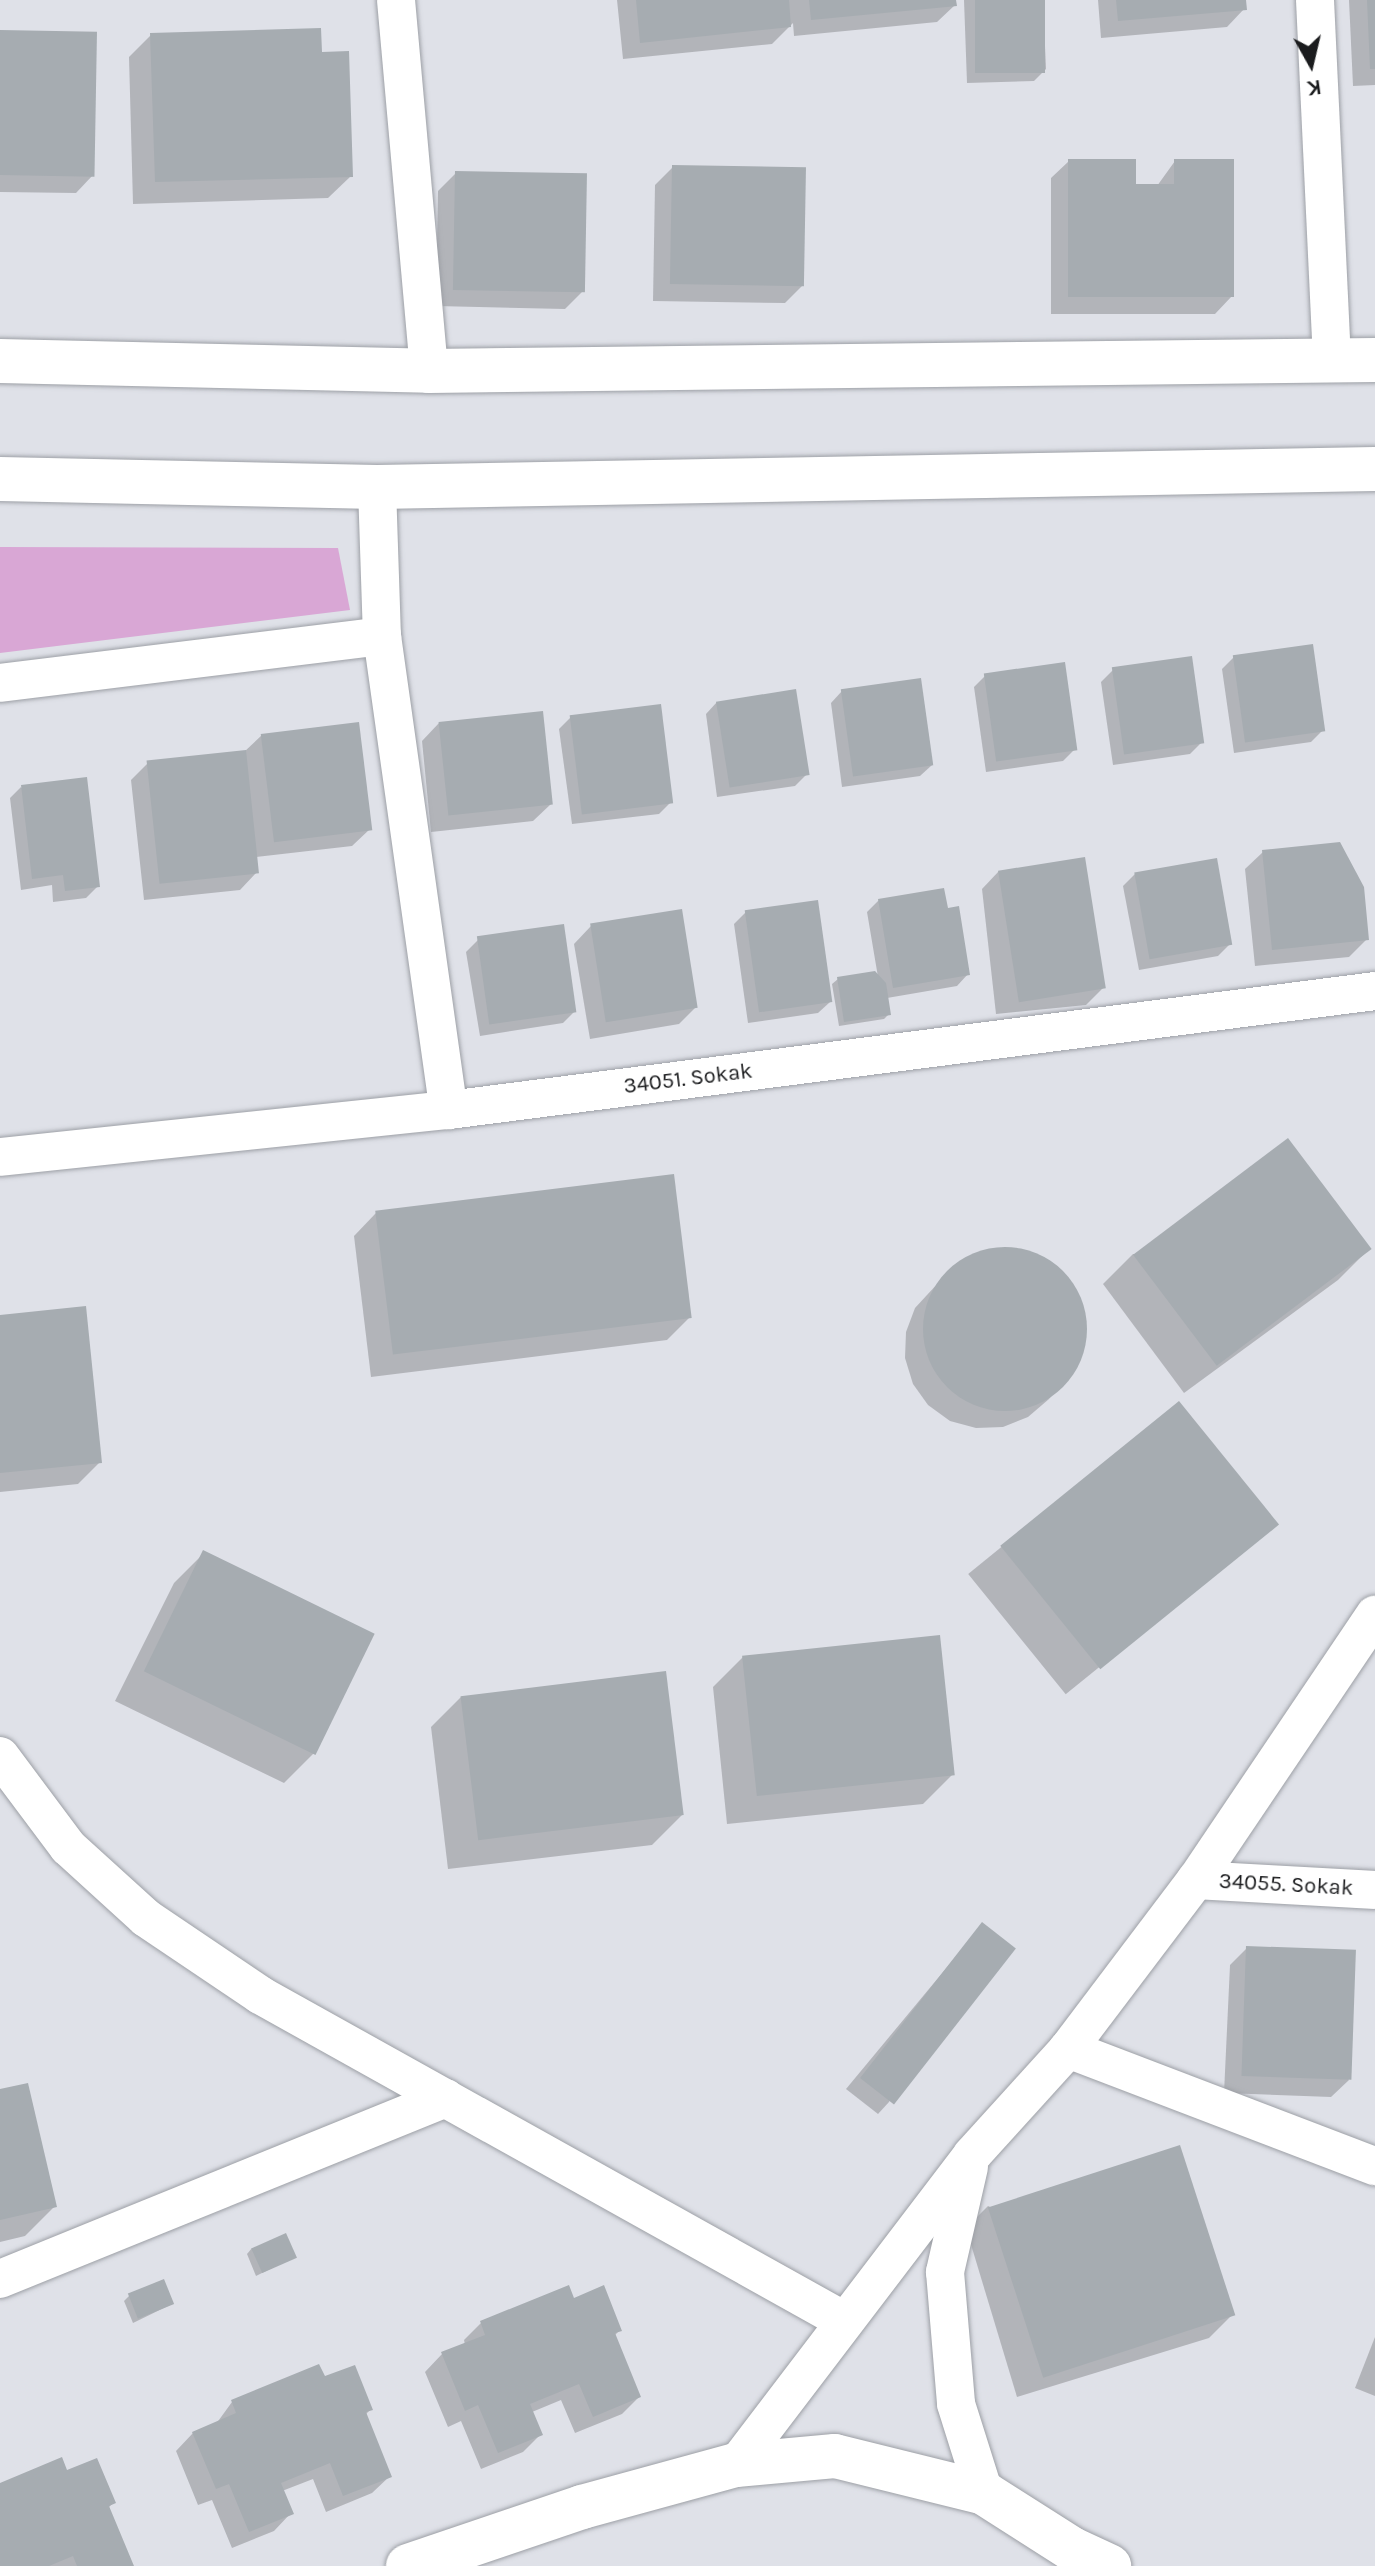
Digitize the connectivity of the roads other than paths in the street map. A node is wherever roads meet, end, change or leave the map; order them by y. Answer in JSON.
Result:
{"nodes":[{"id":1,"x":396,"y":0,"type":"edge"},
{"id":2,"x":1315,"y":0,"type":"edge"},
{"id":3,"x":1332,"y":360,"type":"junction"},
{"id":4,"x":1375,"y":360,"type":"edge"},
{"id":5,"x":0,"y":361,"type":"edge"},
{"id":6,"x":429,"y":371,"type":"junction"},
{"id":7,"x":1375,"y":469,"type":"edge"},
{"id":8,"x":0,"y":479,"type":"edge"},
{"id":9,"x":377,"y":487,"type":"junction"},
{"id":10,"x":382,"y":636,"type":"junction"},
{"id":11,"x":0,"y":683,"type":"edge"},
{"id":12,"x":1375,"y":991,"type":"edge"},
{"id":13,"x":449,"y":1110,"type":"junction"},
{"id":14,"x":0,"y":1157,"type":"edge"},
{"id":15,"x":1375,"y":1615,"type":"edge"},
{"id":16,"x":0,"y":1756,"type":"edge"},
{"id":17,"x":1196,"y":1880,"type":"junction"},
{"id":18,"x":1375,"y":1890,"type":"edge"},
{"id":19,"x":1068,"y":2049,"type":"junction"},
{"id":20,"x":446,"y":2098,"type":"junction"},
{"id":21,"x":972,"y":2155,"type":"junction"},
{"id":22,"x":1375,"y":2166,"type":"edge"},
{"id":23,"x":0,"y":2279,"type":"edge"},
{"id":24,"x":843,"y":2320,"type":"junction"},
{"id":25,"x":736,"y":2465,"type":"junction"},
{"id":26,"x":984,"y":2493,"type":"junction"},
{"id":27,"x":1081,"y":2560,"type":"edge"},
{"id":28,"x":408,"y":2566,"type":"edge"}],
"edges":[{"from":1,"to":6,"type":"street"},
{"from":2,"to":3,"type":"street"},
{"from":3,"to":4,"type":"main road"},
{"from":3,"to":6,"type":"main road"},
{"from":5,"to":6,"type":"main road"},
{"from":7,"to":9,"type":"main road"},
{"from":8,"to":9,"type":"main road"},
{"from":9,"to":10,"type":"street"},
{"from":10,"to":11,"type":"street"},
{"from":10,"to":13,"type":"street"},
{"from":12,"to":13,"type":"street","name":"34051. Sokak"},
{"from":13,"to":14,"type":"street","name":"34051. Sokak"},
{"from":15,"to":17,"type":"street"},
{"from":16,"to":20,"type":"street"},
{"from":17,"to":18,"type":"street","name":"34055. Sokak"},
{"from":17,"to":19,"type":"street"},
{"from":19,"to":21,"type":"street"},
{"from":19,"to":22,"type":"street"},
{"from":20,"to":23,"type":"street"},
{"from":20,"to":24,"type":"street"},
{"from":21,"to":24,"type":"street"},
{"from":21,"to":26,"type":"street"},
{"from":24,"to":25,"type":"street"},
{"from":25,"to":26,"type":"main road"},
{"from":25,"to":28,"type":"main road"},
{"from":26,"to":27,"type":"main road"}]}
